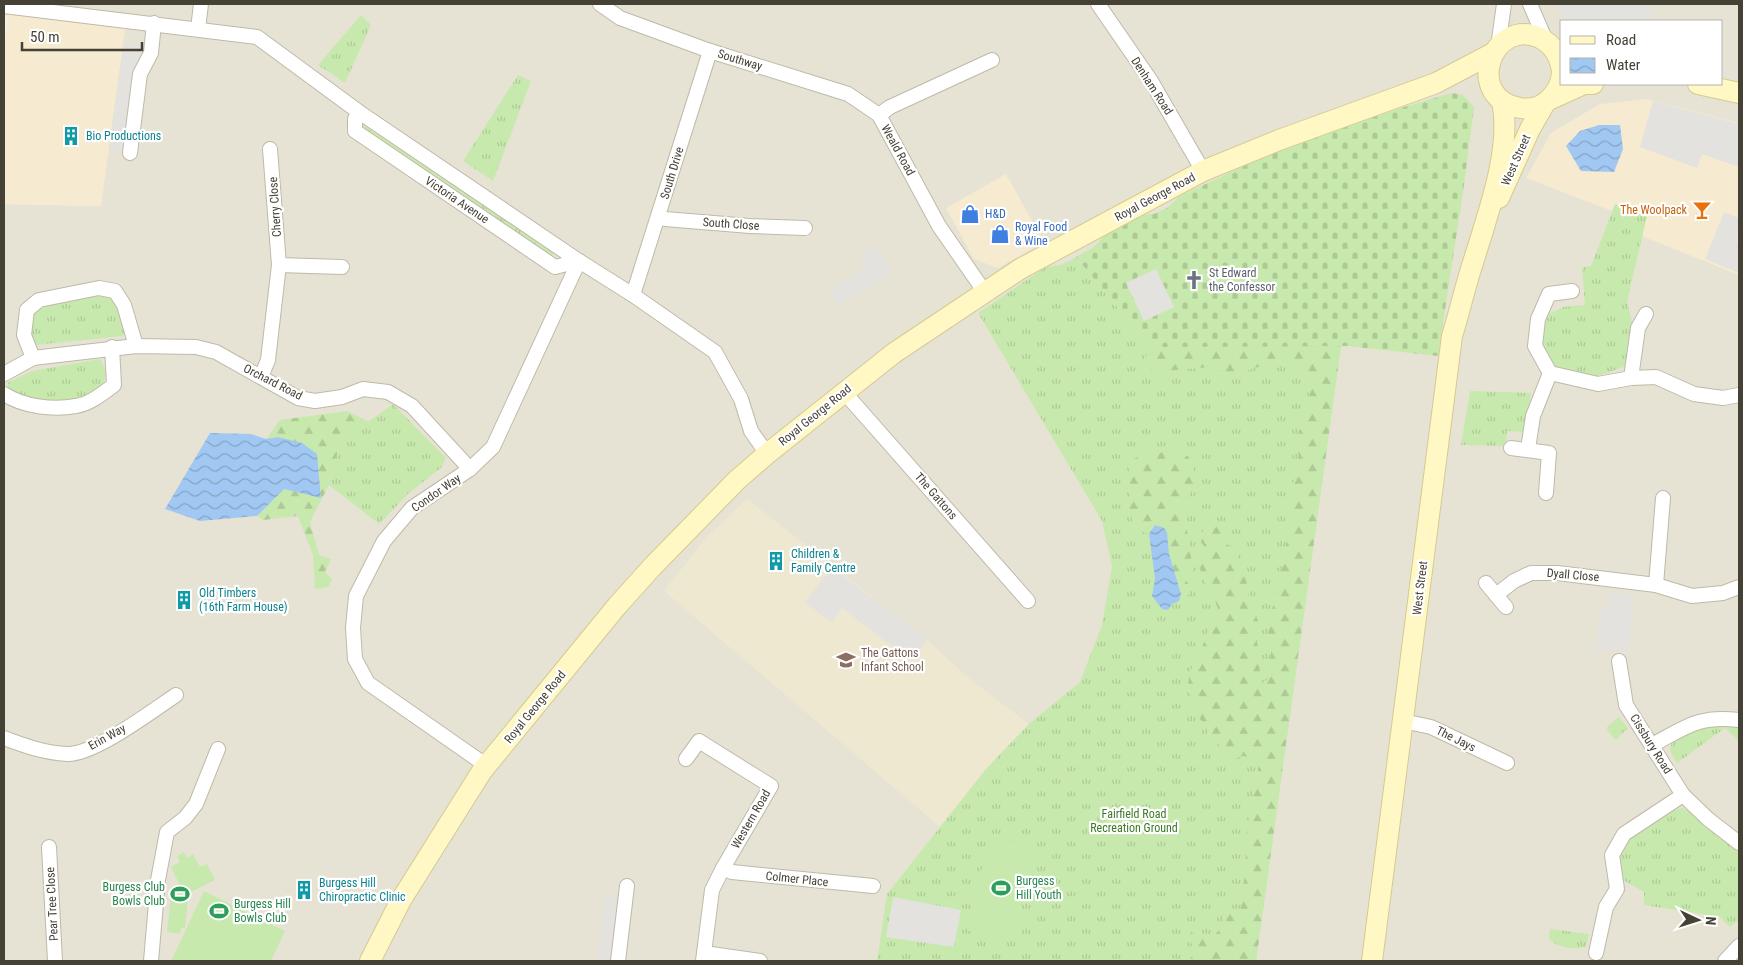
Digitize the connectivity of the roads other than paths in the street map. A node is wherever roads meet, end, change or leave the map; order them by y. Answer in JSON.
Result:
{"nodes":[{"id":1,"x":201,"y":4,"type":"edge"},
{"id":2,"x":600,"y":4,"type":"edge"},
{"id":3,"x":1098,"y":4,"type":"edge"},
{"id":4,"x":1504,"y":4,"type":"edge"},
{"id":5,"x":1530,"y":4,"type":"edge"},
{"id":6,"x":4,"y":6,"type":"edge"},
{"id":7,"x":154,"y":24,"type":"junction"},
{"id":8,"x":198,"y":29,"type":"junction"},
{"id":9,"x":1554,"y":46,"type":"edge"},
{"id":10,"x":1495,"y":50,"type":"junction"},
{"id":11,"x":710,"y":51,"type":"junction"},
{"id":12,"x":992,"y":60,"type":"dead end"},
{"id":13,"x":1560,"y":60,"type":"edge"},
{"id":14,"x":1560,"y":80,"type":"edge"},
{"id":15,"x":1436,"y":83,"type":"junction"},
{"id":16,"x":1582,"y":85,"type":"edge"},
{"id":17,"x":1703,"y":85,"type":"edge"},
{"id":18,"x":1739,"y":93,"type":"edge"},
{"id":19,"x":1497,"y":94,"type":"junction"},
{"id":20,"x":1548,"y":101,"type":"junction"},
{"id":21,"x":879,"y":115,"type":"junction"},
{"id":22,"x":270,"y":149,"type":"dead end"},
{"id":23,"x":130,"y":153,"type":"dead end"},
{"id":24,"x":1203,"y":171,"type":"junction"},
{"id":25,"x":659,"y":217,"type":"junction"},
{"id":26,"x":1488,"y":218,"type":"junction"},
{"id":27,"x":805,"y":228,"type":"dead end"},
{"id":28,"x":579,"y":261,"type":"junction"},
{"id":29,"x":279,"y":265,"type":"junction"},
{"id":30,"x":342,"y":267,"type":"dead end"},
{"id":31,"x":984,"y":291,"type":"junction"},
{"id":32,"x":1572,"y":291,"type":"dead end"},
{"id":33,"x":634,"y":295,"type":"junction"},
{"id":34,"x":1646,"y":314,"type":"dead end"},
{"id":35,"x":136,"y":346,"type":"junction"},
{"id":36,"x":112,"y":347,"type":"junction"},
{"id":37,"x":33,"y":358,"type":"junction"},
{"id":38,"x":1550,"y":373,"type":"junction"},
{"id":39,"x":4,"y":374,"type":"edge"},
{"id":40,"x":261,"y":377,"type":"junction"},
{"id":41,"x":1632,"y":378,"type":"junction"},
{"id":42,"x":844,"y":392,"type":"junction"},
{"id":43,"x":4,"y":394,"type":"edge"},
{"id":44,"x":1739,"y":395,"type":"edge"},
{"id":45,"x":1511,"y":448,"type":"dead end"},
{"id":46,"x":1528,"y":449,"type":"junction"},
{"id":47,"x":767,"y":454,"type":"junction"},
{"id":48,"x":470,"y":469,"type":"junction"},
{"id":49,"x":1546,"y":492,"type":"dead end"},
{"id":50,"x":1663,"y":498,"type":"dead end"},
{"id":51,"x":1486,"y":583,"type":"dead end"},
{"id":52,"x":1656,"y":585,"type":"junction"},
{"id":53,"x":1739,"y":587,"type":"edge"},
{"id":54,"x":1496,"y":595,"type":"junction"},
{"id":55,"x":1028,"y":601,"type":"dead end"},
{"id":56,"x":1506,"y":607,"type":"dead end"},
{"id":57,"x":1619,"y":661,"type":"dead end"},
{"id":58,"x":176,"y":696,"type":"dead end"},
{"id":59,"x":1739,"y":720,"type":"edge"},
{"id":60,"x":1403,"y":721,"type":"junction"},
{"id":61,"x":4,"y":738,"type":"edge"},
{"id":62,"x":1652,"y":745,"type":"junction"},
{"id":63,"x":218,"y":749,"type":"dead end"},
{"id":64,"x":686,"y":759,"type":"dead end"},
{"id":65,"x":1507,"y":763,"type":"dead end"},
{"id":66,"x":487,"y":766,"type":"junction"},
{"id":67,"x":1683,"y":795,"type":"junction"},
{"id":68,"x":1739,"y":843,"type":"edge"},
{"id":69,"x":49,"y":847,"type":"dead end"},
{"id":70,"x":723,"y":868,"type":"junction"},
{"id":71,"x":627,"y":886,"type":"dead end"},
{"id":72,"x":873,"y":886,"type":"dead end"},
{"id":73,"x":1738,"y":946,"type":"edge"},
{"id":74,"x":1596,"y":953,"type":"dead end"},
{"id":75,"x":704,"y":957,"type":"edge"},
{"id":76,"x":55,"y":961,"type":"edge"},
{"id":77,"x":151,"y":961,"type":"edge"},
{"id":78,"x":370,"y":961,"type":"edge"},
{"id":79,"x":618,"y":961,"type":"edge"},
{"id":80,"x":760,"y":961,"type":"edge"},
{"id":81,"x":1372,"y":961,"type":"edge"},
{"id":82,"x":1725,"y":961,"type":"edge"}],
"edges":[{"from":1,"to":8,"type":"street"},
{"from":2,"to":11,"type":"street","name":"Southway"},
{"from":3,"to":24,"type":"street","name":"Denham Road"},
{"from":4,"to":10,"type":"street"},
{"from":5,"to":9,"type":"street"},
{"from":6,"to":7,"type":"street"},
{"from":7,"to":8,"type":"street"},
{"from":7,"to":23,"type":"street"},
{"from":8,"to":28,"type":"street","name":"Victoria Avenue"},
{"from":9,"to":10,"type":"street"},
{"from":9,"to":13,"type":"street"},
{"from":10,"to":15,"type":"street","name":"Royal George Road"},
{"from":10,"to":19,"type":"street"},
{"from":11,"to":21,"type":"street","name":"Southway"},
{"from":11,"to":25,"type":"street","name":"South Drive"},
{"from":12,"to":21,"type":"street","name":"Weald Road"},
{"from":14,"to":20,"type":"street"},
{"from":15,"to":19,"type":"street","name":"Royal George Road"},
{"from":15,"to":24,"type":"street","name":"Royal George Road"},
{"from":16,"to":20,"type":"street"},
{"from":17,"to":18,"type":"street"},
{"from":19,"to":20,"type":"street"},
{"from":19,"to":26,"type":"street","name":"West Street"},
{"from":20,"to":26,"type":"street","name":"West Street"},
{"from":21,"to":31,"type":"street","name":"Weald Road"},
{"from":22,"to":29,"type":"street","name":"Cherry Close"},
{"from":24,"to":31,"type":"street","name":"Royal George Road"},
{"from":25,"to":27,"type":"street","name":"South Close"},
{"from":25,"to":33,"type":"street","name":"South Drive"},
{"from":26,"to":60,"type":"street","name":"West Street"},
{"from":28,"to":33,"type":"street","name":"Victoria Avenue"},
{"from":28,"to":48,"type":"street","name":"Condor Way"},
{"from":29,"to":30,"type":"street"},
{"from":29,"to":40,"type":"street","name":"Cherry Close"},
{"from":31,"to":42,"type":"street","name":"Royal George Road"},
{"from":32,"to":38,"type":"street"},
{"from":33,"to":47,"type":"street","name":"Victoria Avenue"},
{"from":34,"to":41,"type":"street"},
{"from":35,"to":36,"type":"street","name":"Orchard Road"},
{"from":35,"to":37,"type":"street"},
{"from":35,"to":40,"type":"street","name":"Orchard Road"},
{"from":36,"to":37,"type":"street","name":"Orchard Road"},
{"from":36,"to":43,"type":"street"},
{"from":37,"to":39,"type":"street","name":"Orchard Road"},
{"from":38,"to":41,"type":"street"},
{"from":38,"to":46,"type":"street"},
{"from":40,"to":48,"type":"street","name":"Orchard Road"},
{"from":41,"to":44,"type":"street"},
{"from":42,"to":47,"type":"street","name":"Royal George Road"},
{"from":42,"to":55,"type":"street","name":"The Gattons"},
{"from":45,"to":46,"type":"street"},
{"from":46,"to":49,"type":"street"},
{"from":47,"to":66,"type":"street","name":"Royal George Road"},
{"from":48,"to":66,"type":"street","name":"Condor Way"},
{"from":50,"to":52,"type":"street"},
{"from":51,"to":54,"type":"street"},
{"from":52,"to":53,"type":"street","name":"Dyall Close"},
{"from":52,"to":54,"type":"street","name":"Dyall Close"},
{"from":54,"to":56,"type":"street"},
{"from":57,"to":62,"type":"street","name":"Cissbury Road"},
{"from":58,"to":61,"type":"street","name":"Erin Way"},
{"from":59,"to":62,"type":"street"},
{"from":60,"to":65,"type":"street","name":"The Jays"},
{"from":60,"to":81,"type":"street","name":"West Street"},
{"from":62,"to":67,"type":"street","name":"Cissbury Road"},
{"from":63,"to":77,"type":"street"},
{"from":64,"to":70,"type":"street","name":"Western Road"},
{"from":66,"to":78,"type":"street","name":"Royal George Road"},
{"from":67,"to":68,"type":"street","name":"Cissbury Road"},
{"from":67,"to":74,"type":"street"},
{"from":69,"to":76,"type":"street","name":"Pear Tree Close"},
{"from":70,"to":72,"type":"street","name":"Colmer Place"},
{"from":70,"to":75,"type":"street","name":"Western Road"},
{"from":71,"to":79,"type":"street"},
{"from":73,"to":82,"type":"street"},
{"from":75,"to":80,"type":"street","name":"Western Road"}]}
